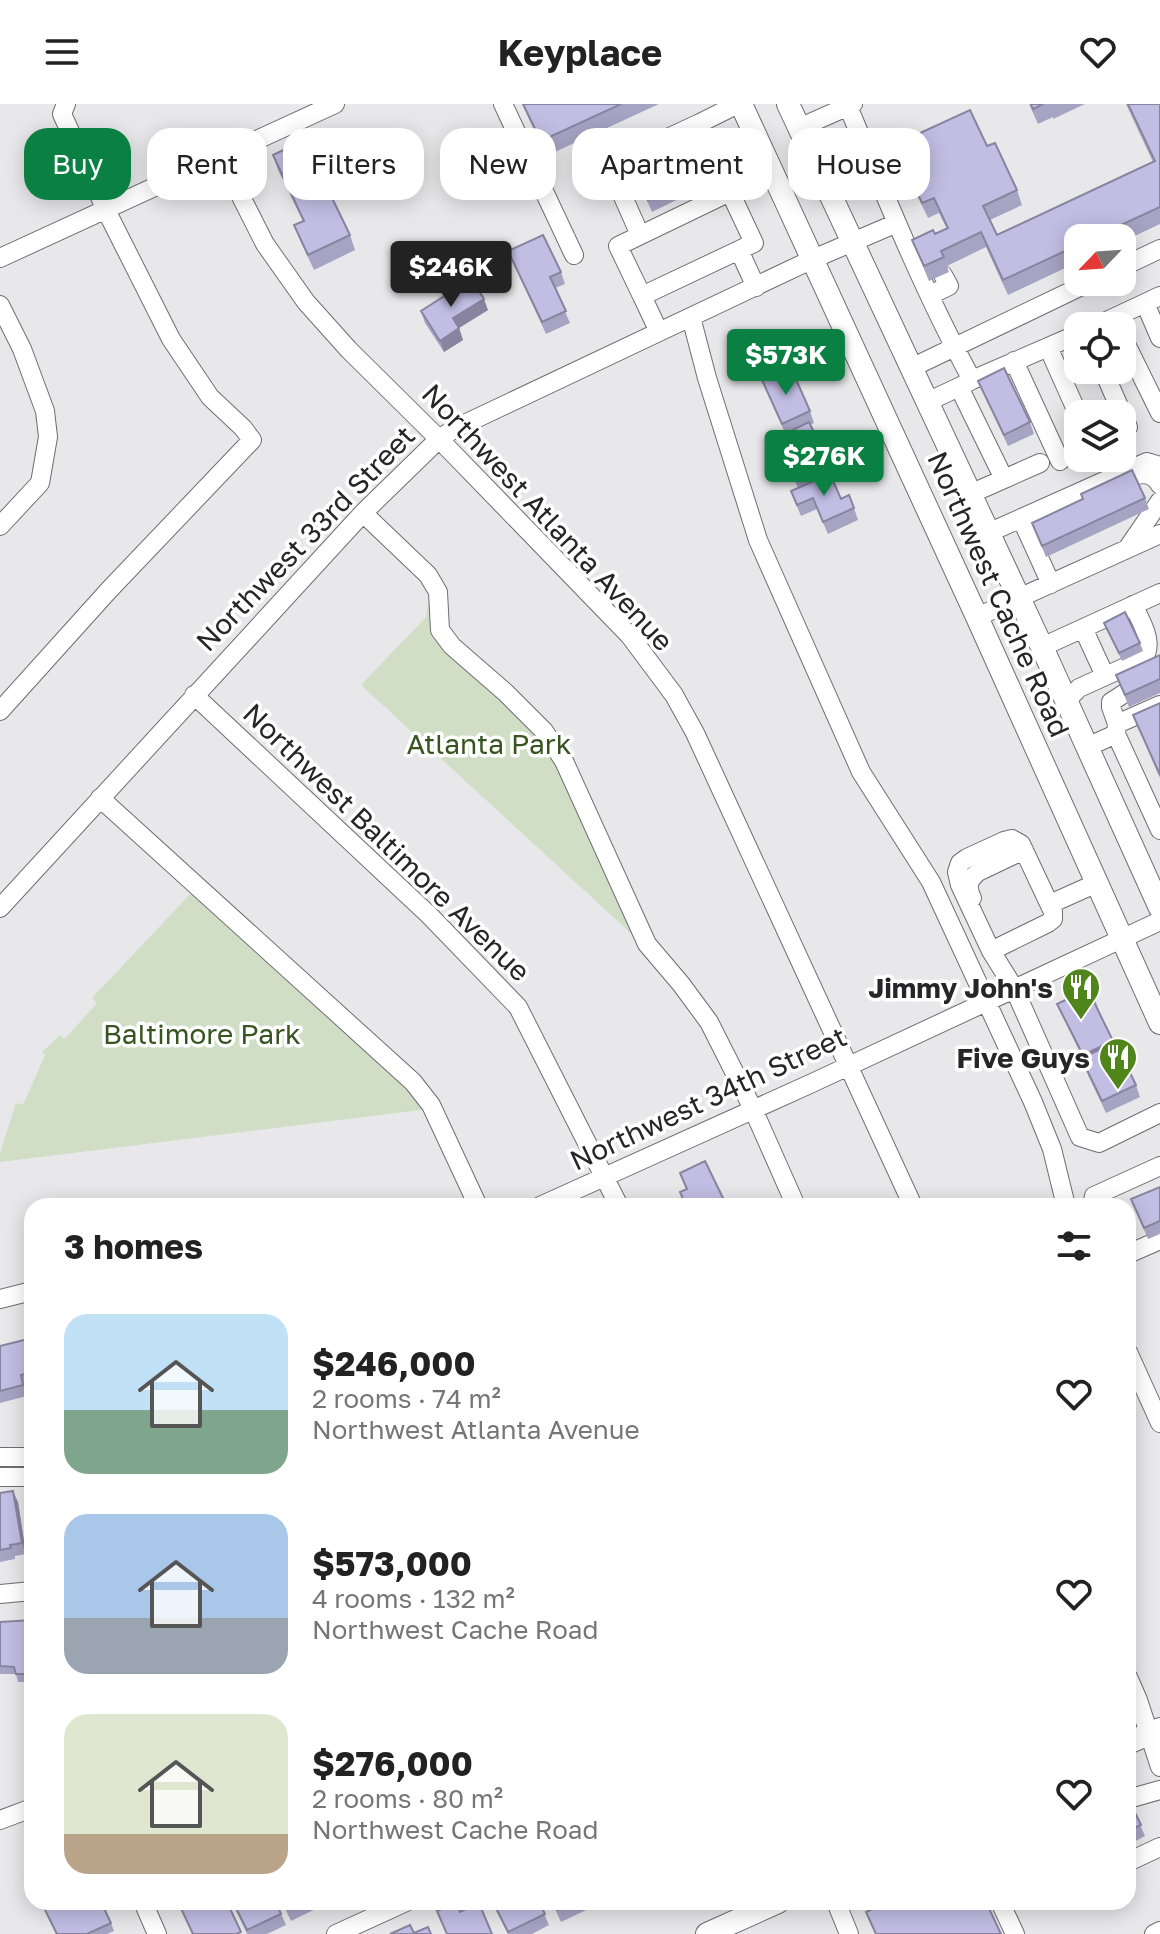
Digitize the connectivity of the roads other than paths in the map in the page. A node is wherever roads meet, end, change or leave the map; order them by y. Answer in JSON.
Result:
{"nodes":[{"id":1,"x":66,"y":104,"type":"edge"},
{"id":2,"x":335,"y":104,"type":"edge"},
{"id":3,"x":503,"y":104,"type":"edge"},
{"id":4,"x":739,"y":104,"type":"edge"},
{"id":5,"x":788,"y":104,"type":"edge"},
{"id":6,"x":843,"y":106,"type":"edge"},
{"id":7,"x":700,"y":123,"type":"junction"},
{"id":8,"x":702,"y":128,"type":"edge"},
{"id":9,"x":750,"y":128,"type":"edge"},
{"id":10,"x":799,"y":128,"type":"joint"},
{"id":11,"x":267,"y":136,"type":"edge"},
{"id":12,"x":772,"y":175,"type":"edge"},
{"id":13,"x":147,"y":191,"type":"edge"},
{"id":14,"x":243,"y":200,"type":"edge"},
{"id":15,"x":713,"y":200,"type":"edge"},
{"id":16,"x":734,"y":200,"type":"edge"},
{"id":17,"x":833,"y":200,"type":"edge"},
{"id":18,"x":106,"y":210,"type":"junction"},
{"id":19,"x":897,"y":223,"type":"junction"},
{"id":20,"x":640,"y":235,"type":"junction"},
{"id":21,"x":853,"y":243,"type":"junction"},
{"id":22,"x":1160,"y":249,"type":"edge"},
{"id":23,"x":739,"y":250,"type":"junction"},
{"id":24,"x":574,"y":255,"type":"dead end"},
{"id":25,"x":0,"y":258,"type":"edge"},
{"id":26,"x":813,"y":259,"type":"junction"},
{"id":27,"x":1136,"y":260,"type":"edge"},
{"id":28,"x":756,"y":287,"type":"junction"},
{"id":29,"x":1064,"y":294,"type":"edge"},
{"id":30,"x":642,"y":296,"type":"junction"},
{"id":31,"x":1152,"y":300,"type":"edge"},
{"id":32,"x":0,"y":305,"type":"edge"},
{"id":33,"x":1130,"y":312,"type":"edge"},
{"id":34,"x":691,"y":317,"type":"junction"},
{"id":35,"x":659,"y":332,"type":"junction"},
{"id":36,"x":1160,"y":338,"type":"edge"},
{"id":37,"x":1064,"y":340,"type":"edge"},
{"id":38,"x":954,"y":347,"type":"junction"},
{"id":39,"x":1048,"y":347,"type":"junction"},
{"id":40,"x":1014,"y":361,"type":"junction"},
{"id":41,"x":1136,"y":364,"type":"edge"},
{"id":42,"x":911,"y":368,"type":"junction"},
{"id":43,"x":966,"y":383,"type":"junction"},
{"id":44,"x":1072,"y":400,"type":"edge"},
{"id":45,"x":927,"y":402,"type":"junction"},
{"id":46,"x":1160,"y":413,"type":"edge"},
{"id":47,"x":439,"y":439,"type":"junction"},
{"id":48,"x":1060,"y":461,"type":"dead end"},
{"id":49,"x":1040,"y":463,"type":"dead end"},
{"id":50,"x":1160,"y":466,"type":"edge"},
{"id":51,"x":1004,"y":479,"type":"junction"},
{"id":52,"x":1160,"y":485,"type":"edge"},
{"id":53,"x":970,"y":494,"type":"junction"},
{"id":54,"x":1160,"y":501,"type":"edge"},
{"id":55,"x":1049,"y":505,"type":"junction"},
{"id":56,"x":363,"y":513,"type":"junction"},
{"id":57,"x":1021,"y":518,"type":"junction"},
{"id":58,"x":0,"y":526,"type":"edge"},
{"id":59,"x":1160,"y":527,"type":"edge"},
{"id":60,"x":988,"y":533,"type":"junction"},
{"id":61,"x":1160,"y":534,"type":"edge"},
{"id":62,"x":1125,"y":551,"type":"junction"},
{"id":63,"x":1051,"y":584,"type":"junction"},
{"id":64,"x":1160,"y":593,"type":"edge"},
{"id":65,"x":1019,"y":599,"type":"junction"},
{"id":66,"x":1133,"y":605,"type":"junction"},
{"id":67,"x":977,"y":617,"type":"junction"},
{"id":68,"x":1083,"y":628,"type":"junction"},
{"id":69,"x":1042,"y":647,"type":"junction"},
{"id":70,"x":1105,"y":676,"type":"junction"},
{"id":71,"x":1125,"y":693,"type":"edge"},
{"id":72,"x":194,"y":695,"type":"junction"},
{"id":73,"x":1066,"y":703,"type":"junction"},
{"id":74,"x":1160,"y":705,"type":"edge"},
{"id":75,"x":0,"y":711,"type":"edge"},
{"id":76,"x":1117,"y":729,"type":"junction"},
{"id":77,"x":1087,"y":747,"type":"junction"},
{"id":78,"x":1157,"y":766,"type":"edge"},
{"id":79,"x":1135,"y":776,"type":"junction"},
{"id":80,"x":100,"y":798,"type":"junction"},
{"id":81,"x":1154,"y":800,"type":"edge"},
{"id":82,"x":1159,"y":827,"type":"edge"},
{"id":83,"x":1132,"y":846,"type":"junction"},
{"id":84,"x":1097,"y":883,"type":"junction"},
{"id":85,"x":1050,"y":904,"type":"junction"},
{"id":86,"x":0,"y":908,"type":"edge"},
{"id":87,"x":1160,"y":908,"type":"edge"},
{"id":88,"x":1160,"y":921,"type":"edge"},
{"id":89,"x":1122,"y":939,"type":"junction"},
{"id":90,"x":989,"y":947,"type":"junction"},
{"id":91,"x":1014,"y":988,"type":"junction"},
{"id":92,"x":986,"y":1002,"type":"junction"},
{"id":93,"x":1160,"y":1023,"type":"edge"},
{"id":94,"x":848,"y":1065,"type":"junction"},
{"id":95,"x":753,"y":1109,"type":"junction"},
{"id":96,"x":1160,"y":1113,"type":"edge"},
{"id":97,"x":1160,"y":1166,"type":"edge"},
{"id":98,"x":605,"y":1175,"type":"junction"},
{"id":99,"x":474,"y":1198,"type":"edge"},
{"id":100,"x":557,"y":1198,"type":"edge"},
{"id":101,"x":615,"y":1198,"type":"edge"},
{"id":102,"x":792,"y":1198,"type":"edge"},
{"id":103,"x":909,"y":1198,"type":"edge"},
{"id":104,"x":1064,"y":1198,"type":"edge"},
{"id":105,"x":1094,"y":1198,"type":"edge"},
{"id":106,"x":1160,"y":1240,"type":"edge"},
{"id":107,"x":1136,"y":1250,"type":"edge"},
{"id":108,"x":24,"y":1293,"type":"edge"},
{"id":109,"x":0,"y":1299,"type":"edge"},
{"id":110,"x":1136,"y":1370,"type":"edge"},
{"id":111,"x":1160,"y":1423,"type":"edge"},
{"id":112,"x":0,"y":1457,"type":"edge"},
{"id":113,"x":24,"y":1457,"type":"edge"},
{"id":114,"x":0,"y":1477,"type":"edge"},
{"id":115,"x":24,"y":1477,"type":"edge"},
{"id":116,"x":24,"y":1592,"type":"edge"},
{"id":117,"x":0,"y":1594,"type":"edge"},
{"id":118,"x":1136,"y":1695,"type":"edge"},
{"id":119,"x":1155,"y":1731,"type":"edge"},
{"id":120,"x":1136,"y":1739,"type":"edge"},
{"id":121,"x":1160,"y":1767,"type":"edge"},
{"id":122,"x":1160,"y":1790,"type":"edge"},
{"id":123,"x":1136,"y":1797,"type":"edge"},
{"id":124,"x":24,"y":1811,"type":"edge"},
{"id":125,"x":0,"y":1820,"type":"edge"},
{"id":126,"x":1160,"y":1847,"type":"edge"},
{"id":127,"x":1136,"y":1858,"type":"edge"},
{"id":128,"x":146,"y":1910,"type":"edge"},
{"id":129,"x":388,"y":1910,"type":"edge"},
{"id":130,"x":760,"y":1910,"type":"edge"},
{"id":131,"x":839,"y":1910,"type":"edge"},
{"id":132,"x":1004,"y":1910,"type":"edge"},
{"id":133,"x":1160,"y":1931,"type":"edge"},
{"id":134,"x":157,"y":1934,"type":"edge"},
{"id":135,"x":336,"y":1934,"type":"edge"},
{"id":136,"x":707,"y":1934,"type":"edge"},
{"id":137,"x":849,"y":1934,"type":"edge"},
{"id":138,"x":1015,"y":1934,"type":"edge"},
{"id":139,"x":1154,"y":1934,"type":"edge"}],
"edges":[{"from":1,"to":18,"type":"street"},
{"from":2,"to":11,"type":"street"},
{"from":3,"to":24,"type":"street"},
{"from":4,"to":7,"type":"street"},
{"from":4,"to":9,"type":"main road","name":"Northwest Cache Road"},
{"from":5,"to":10,"type":"main road","name":"Northwest Cache Road"},
{"from":6,"to":10,"type":"street"},
{"from":6,"to":19,"type":"street"},
{"from":7,"to":8,"type":"street"},
{"from":7,"to":20,"type":"street"},
{"from":12,"to":26,"type":"main road","name":"Northwest Cache Road"},
{"from":13,"to":18,"type":"street"},
{"from":14,"to":47,"type":"street","name":"Northwest Atlanta Avenue"},
{"from":15,"to":20,"type":"street"},
{"from":16,"to":23,"type":"street"},
{"from":17,"to":21,"type":"main road","name":"Northwest Cache Road"},
{"from":18,"to":25,"type":"street"},
{"from":18,"to":75,"type":"street"},
{"from":19,"to":21,"type":"street","name":"Northwest 33rd Street"},
{"from":19,"to":38,"type":"street"},
{"from":20,"to":30,"type":"street"},
{"from":21,"to":26,"type":"street","name":"Northwest 33rd Street"},
{"from":21,"to":42,"type":"main road","name":"Northwest Cache Road"},
{"from":22,"to":27,"type":"street"},
{"from":23,"to":28,"type":"street"},
{"from":23,"to":30,"type":"street"},
{"from":26,"to":28,"type":"street","name":"Northwest 33rd Street"},
{"from":26,"to":67,"type":"main road","name":"Northwest Cache Road"},
{"from":28,"to":34,"type":"street","name":"Northwest 33rd Street"},
{"from":29,"to":38,"type":"street"},
{"from":30,"to":35,"type":"street"},
{"from":31,"to":33,"type":"street"},
{"from":31,"to":36,"type":"street"},
{"from":32,"to":58,"type":"street"},
{"from":34,"to":35,"type":"street","name":"Northwest 33rd Street"},
{"from":34,"to":92,"type":"street"},
{"from":35,"to":47,"type":"street","name":"Northwest 33rd Street"},
{"from":37,"to":39,"type":"street"},
{"from":38,"to":42,"type":"street"},
{"from":38,"to":43,"type":"street"},
{"from":39,"to":40,"type":"street"},
{"from":39,"to":44,"type":"street"},
{"from":40,"to":43,"type":"street"},
{"from":40,"to":48,"type":"street"},
{"from":41,"to":46,"type":"street"},
{"from":42,"to":45,"type":"main road","name":"Northwest Cache Road"},
{"from":43,"to":45,"type":"street"},
{"from":43,"to":51,"type":"street"},
{"from":45,"to":53,"type":"main road","name":"Northwest Cache Road"},
{"from":47,"to":56,"type":"street","name":"Northwest 33rd Street"},
{"from":47,"to":94,"type":"street","name":"Northwest Atlanta Avenue"},
{"from":49,"to":51,"type":"street"},
{"from":50,"to":55,"type":"street"},
{"from":51,"to":53,"type":"street"},
{"from":52,"to":55,"type":"street"},
{"from":53,"to":60,"type":"main road","name":"Northwest Cache Road"},
{"from":54,"to":62,"type":"street"},
{"from":55,"to":57,"type":"street"},
{"from":56,"to":72,"type":"street","name":"Northwest 33rd Street"},
{"from":56,"to":95,"type":"street"},
{"from":57,"to":60,"type":"street"},
{"from":57,"to":63,"type":"street"},
{"from":59,"to":62,"type":"street"},
{"from":60,"to":65,"type":"main road","name":"Northwest Cache Road"},
{"from":61,"to":62,"type":"street"},
{"from":62,"to":63,"type":"street"},
{"from":63,"to":65,"type":"street"},
{"from":64,"to":66,"type":"street"},
{"from":65,"to":67,"type":"street"},
{"from":65,"to":69,"type":"main road","name":"Northwest Cache Road"},
{"from":66,"to":68,"type":"street"},
{"from":66,"to":70,"type":"street"},
{"from":67,"to":84,"type":"main road","name":"Northwest Cache Road"},
{"from":68,"to":69,"type":"street"},
{"from":68,"to":70,"type":"street"},
{"from":69,"to":73,"type":"main road","name":"Northwest Cache Road"},
{"from":70,"to":73,"type":"street"},
{"from":71,"to":76,"type":"street"},
{"from":72,"to":80,"type":"street","name":"Northwest 33rd Street"},
{"from":72,"to":98,"type":"street","name":"Northwest Baltimore Avenue"},
{"from":73,"to":77,"type":"main road","name":"Northwest Cache Road"},
{"from":74,"to":76,"type":"street"},
{"from":76,"to":77,"type":"street"},
{"from":76,"to":79,"type":"street"},
{"from":77,"to":83,"type":"main road","name":"Northwest Cache Road"},
{"from":78,"to":79,"type":"street"},
{"from":79,"to":81,"type":"street"},
{"from":80,"to":86,"type":"street","name":"Northwest 33rd Street"},
{"from":80,"to":99,"type":"street"},
{"from":81,"to":82,"type":"street"},
{"from":82,"to":83,"type":"street"},
{"from":83,"to":87,"type":"main road","name":"Northwest Cache Road"},
{"from":84,"to":85,"type":"street"},
{"from":84,"to":89,"type":"main road","name":"Northwest Cache Road"},
{"from":85,"to":90,"type":"street"},
{"from":85,"to":90,"type":"street"},
{"from":88,"to":89,"type":"street","name":"Northwest 34th Street"},
{"from":89,"to":91,"type":"street","name":"Northwest 34th Street"},
{"from":89,"to":93,"type":"main road","name":"Northwest Cache Road"},
{"from":90,"to":91,"type":"street"},
{"from":91,"to":92,"type":"street","name":"Northwest 34th Street"},
{"from":91,"to":96,"type":"street"},
{"from":92,"to":94,"type":"street","name":"Northwest 34th Street"},
{"from":92,"to":104,"type":"street"},
{"from":94,"to":95,"type":"street","name":"Northwest 34th Street"},
{"from":94,"to":103,"type":"street","name":"Northwest Atlanta Avenue"},
{"from":95,"to":98,"type":"street","name":"Northwest 34th Street"},
{"from":95,"to":102,"type":"street"},
{"from":97,"to":105,"type":"street"},
{"from":98,"to":100,"type":"street","name":"Northwest 34th Street"},
{"from":98,"to":101,"type":"street","name":"Northwest Baltimore Avenue"},
{"from":106,"to":107,"type":"street"},
{"from":108,"to":109,"type":"street"},
{"from":110,"to":111,"type":"street"},
{"from":112,"to":113,"type":"street"},
{"from":114,"to":115,"type":"street"},
{"from":116,"to":117,"type":"street"},
{"from":118,"to":119,"type":"street"},
{"from":119,"to":120,"type":"main road"},
{"from":119,"to":121,"type":"street"},
{"from":122,"to":123,"type":"street"},
{"from":124,"to":125,"type":"street"},
{"from":126,"to":127,"type":"street"},
{"from":128,"to":134,"type":"street"},
{"from":129,"to":135,"type":"street"},
{"from":130,"to":136,"type":"main road"},
{"from":131,"to":137,"type":"street"},
{"from":132,"to":138,"type":"street"},
{"from":133,"to":139,"type":"street"}]}
